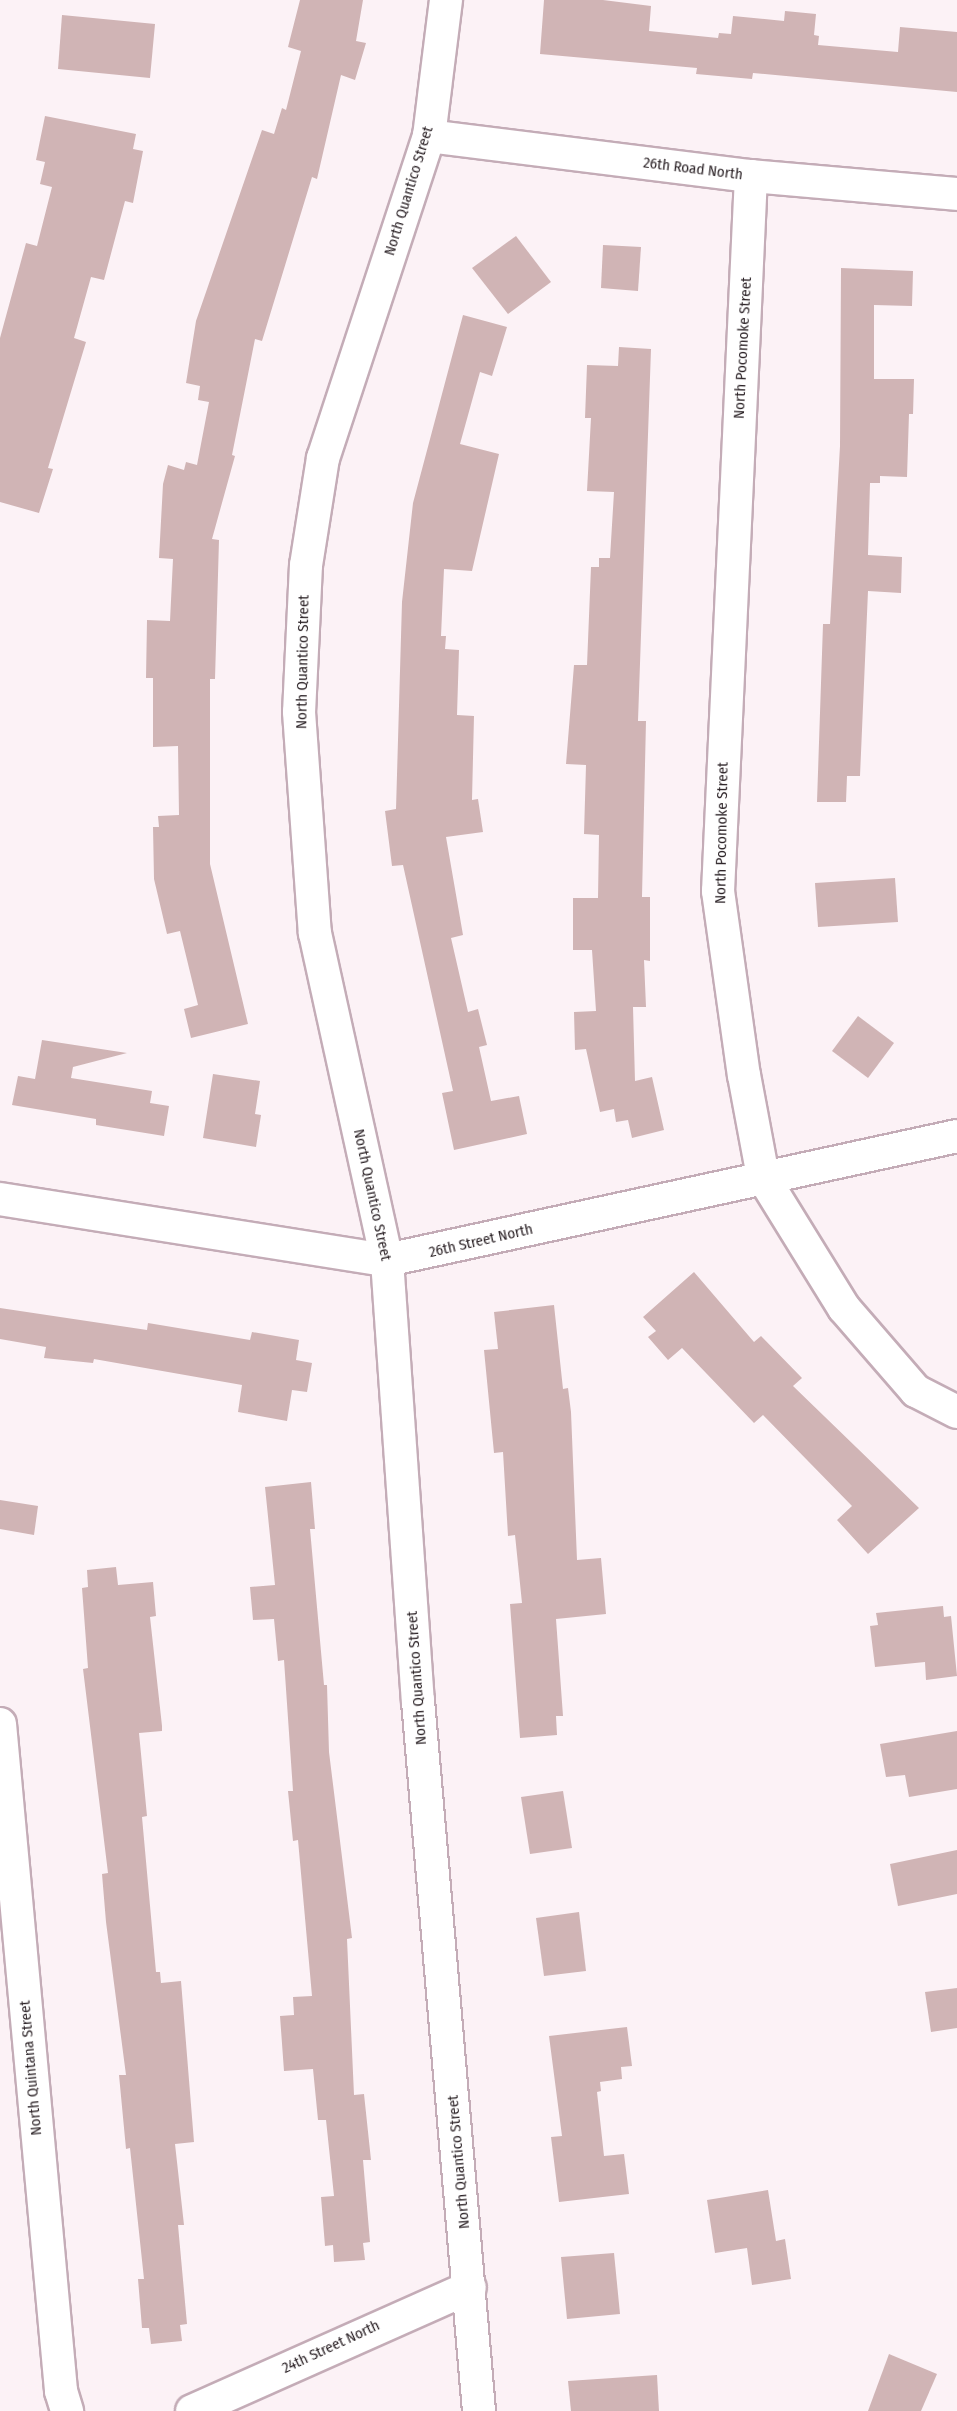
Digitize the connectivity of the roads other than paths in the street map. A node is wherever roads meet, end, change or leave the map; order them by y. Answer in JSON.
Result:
{"nodes":[{"id":1,"x":446,"y":0,"type":"edge"},
{"id":2,"x":429,"y":136,"type":"junction"},
{"id":3,"x":751,"y":176,"type":"junction"},
{"id":4,"x":957,"y":194,"type":"edge"},
{"id":5,"x":957,"y":1136,"type":"edge"},
{"id":6,"x":763,"y":1177,"type":"junction"},
{"id":7,"x":0,"y":1199,"type":"edge"},
{"id":8,"x":387,"y":1260,"type":"junction"},
{"id":9,"x":957,"y":1412,"type":"edge"},
{"id":10,"x":0,"y":1724,"type":"edge"},
{"id":11,"x":470,"y":2286,"type":"junction"},
{"id":12,"x":67,"y":2411,"type":"edge"},
{"id":13,"x":192,"y":2411,"type":"edge"},
{"id":14,"x":479,"y":2411,"type":"edge"}],
"edges":[{"from":1,"to":2,"type":"street","name":"North Quantico Street"},
{"from":2,"to":3,"type":"street","name":"26th Road North"},
{"from":2,"to":8,"type":"street","name":"North Quantico Street"},
{"from":3,"to":4,"type":"street","name":"26th Road North"},
{"from":3,"to":6,"type":"street","name":"North Pocomoke Street"},
{"from":5,"to":6,"type":"street","name":"26th Street North"},
{"from":6,"to":8,"type":"street","name":"26th Street North"},
{"from":6,"to":9,"type":"street","name":"North Pocomoke Street"},
{"from":7,"to":8,"type":"street","name":"26th Street North"},
{"from":8,"to":11,"type":"street","name":"North Quantico Street"},
{"from":10,"to":12,"type":"street","name":"North Quintana Street"},
{"from":11,"to":13,"type":"street","name":"24th Street North"},
{"from":11,"to":14,"type":"street","name":"North Quantico Street"}]}
